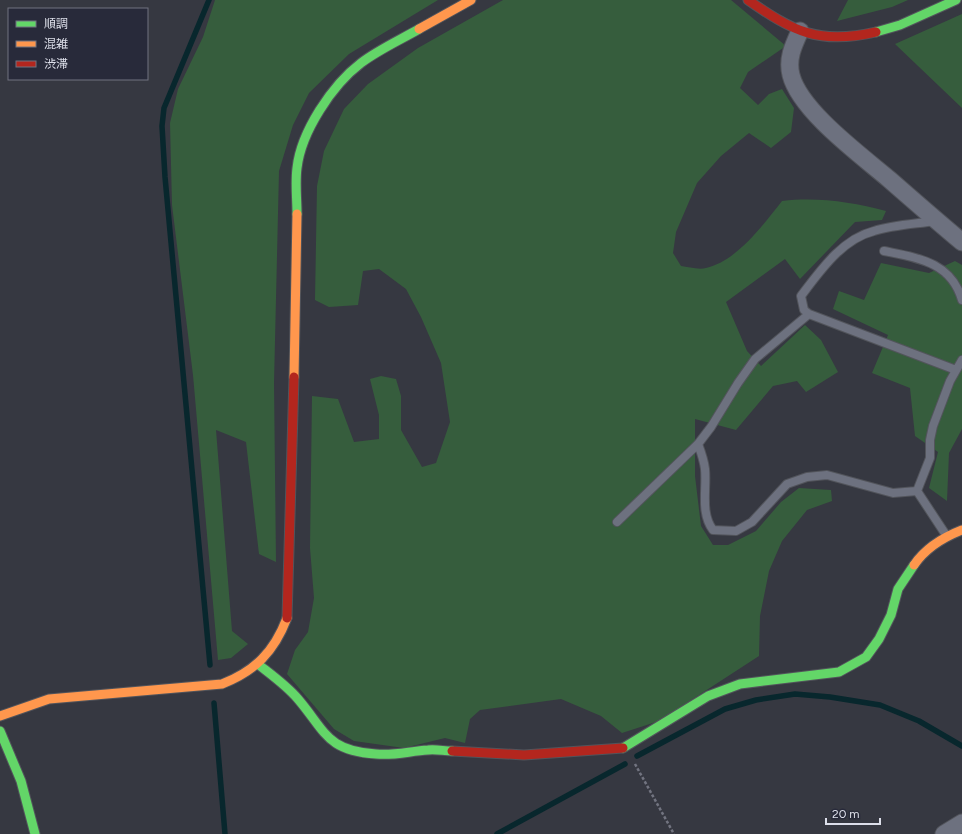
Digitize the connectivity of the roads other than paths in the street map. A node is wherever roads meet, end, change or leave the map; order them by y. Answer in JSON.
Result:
{"nodes":[{"id":1,"x":471,"y":0,"type":"edge"},
{"id":2,"x":748,"y":0,"type":"edge"},
{"id":3,"x":956,"y":0,"type":"edge"},
{"id":4,"x":800,"y":31,"type":"junction"},
{"id":5,"x":935,"y":220,"type":"junction"},
{"id":6,"x":962,"y":242,"type":"edge"},
{"id":7,"x":884,"y":251,"type":"dead end"},
{"id":8,"x":962,"y":300,"type":"edge"},
{"id":9,"x":809,"y":314,"type":"junction"},
{"id":10,"x":962,"y":360,"type":"edge"},
{"id":11,"x":956,"y":370,"type":"junction"},
{"id":12,"x":698,"y":444,"type":"junction"},
{"id":13,"x":917,"y":491,"type":"junction"},
{"id":14,"x":617,"y":522,"type":"dead end"},
{"id":15,"x":962,"y":530,"type":"edge"},
{"id":16,"x":946,"y":536,"type":"junction"},
{"id":17,"x":259,"y":665,"type":"junction"},
{"id":18,"x":0,"y":716,"type":"edge"},
{"id":19,"x":0,"y":731,"type":"edge"},
{"id":20,"x":962,"y":823,"type":"edge"},
{"id":21,"x":35,"y":834,"type":"edge"},
{"id":22,"x":944,"y":834,"type":"edge"}],
"edges":[{"from":1,"to":17,"type":"street"},
{"from":2,"to":4,"type":"street"},
{"from":3,"to":4,"type":"street"},
{"from":4,"to":5,"type":"street"},
{"from":5,"to":6,"type":"street"},
{"from":5,"to":9,"type":"lane"},
{"from":7,"to":8,"type":"lane"},
{"from":9,"to":11,"type":"lane"},
{"from":9,"to":12,"type":"lane"},
{"from":10,"to":11,"type":"lane"},
{"from":11,"to":13,"type":"lane"},
{"from":12,"to":13,"type":"lane"},
{"from":12,"to":14,"type":"lane"},
{"from":13,"to":16,"type":"lane"},
{"from":15,"to":16,"type":"street"},
{"from":16,"to":17,"type":"street"},
{"from":17,"to":18,"type":"street"},
{"from":19,"to":21,"type":"street"},
{"from":20,"to":22,"type":"street"}]}
